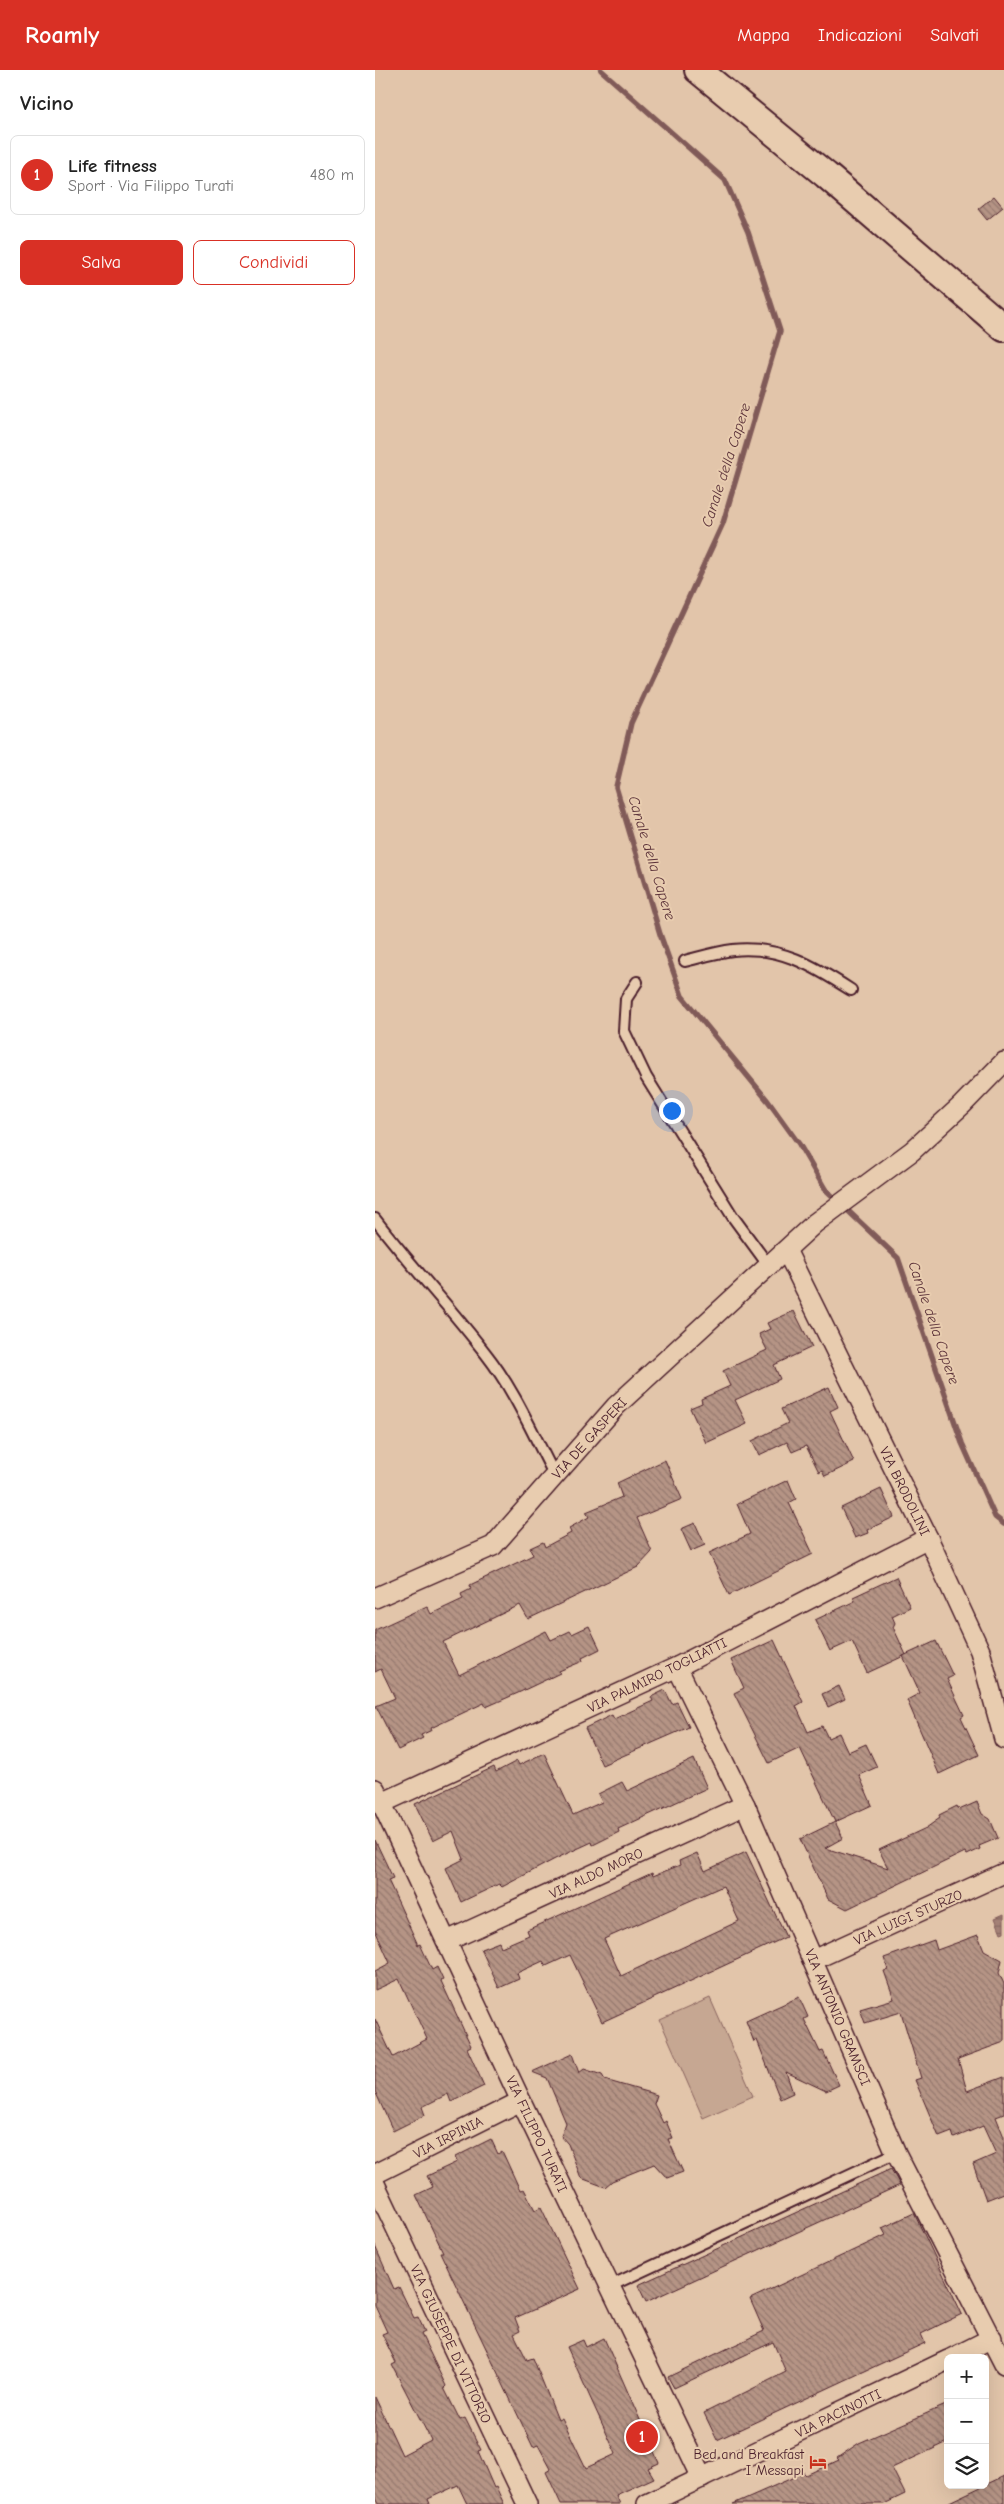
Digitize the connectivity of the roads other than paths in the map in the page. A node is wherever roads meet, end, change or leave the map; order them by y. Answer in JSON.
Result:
{"nodes":[{"id":1,"x":698,"y":70,"type":"edge"},
{"id":2,"x":1004,"y":328,"type":"edge"},
{"id":3,"x":685,"y":960,"type":"dead end"},
{"id":4,"x":637,"y":982,"type":"dead end"},
{"id":5,"x":851,"y":990,"type":"dead end"},
{"id":6,"x":1004,"y":1062,"type":"edge"},
{"id":7,"x":375,"y":1219,"type":"edge"},
{"id":8,"x":786,"y":1250,"type":"junction"},
{"id":9,"x":769,"y":1266,"type":"junction"},
{"id":10,"x":555,"y":1476,"type":"junction"},
{"id":11,"x":928,"y":1538,"type":"junction"},
{"id":12,"x":375,"y":1598,"type":"edge"},
{"id":13,"x":677,"y":1667,"type":"junction"},
{"id":14,"x":1004,"y":1739,"type":"edge"},
{"id":15,"x":378,"y":1796,"type":"edge"},
{"id":16,"x":745,"y":1805,"type":"junction"},
{"id":17,"x":1004,"y":1873,"type":"edge"},
{"id":18,"x":447,"y":1941,"type":"junction"},
{"id":19,"x":813,"y":1960,"type":"junction"},
{"id":20,"x":521,"y":2101,"type":"junction"},
{"id":21,"x":897,"y":2153,"type":"junction"},
{"id":22,"x":375,"y":2174,"type":"edge"},
{"id":23,"x":375,"y":2184,"type":"edge"},
{"id":24,"x":609,"y":2286,"type":"junction"},
{"id":25,"x":992,"y":2338,"type":"junction"},
{"id":26,"x":960,"y":2354,"type":"edge"},
{"id":27,"x":944,"y":2362,"type":"edge"},
{"id":28,"x":1004,"y":2364,"type":"edge"},
{"id":29,"x":702,"y":2478,"type":"junction"},
{"id":30,"x":527,"y":2504,"type":"edge"},
{"id":31,"x":647,"y":2504,"type":"edge"}],
"edges":[{"from":1,"to":2,"type":"main road"},
{"from":3,"to":5,"type":"lane"},
{"from":4,"to":9,"type":"lane"},
{"from":6,"to":8,"type":"street","name":"VIA DE GASPERI"},
{"from":7,"to":10,"type":"lane"},
{"from":8,"to":9,"type":"street","name":"VIA DE GASPERI"},
{"from":8,"to":11,"type":"street","name":"VIA BRODOLINI"},
{"from":9,"to":10,"type":"street","name":"VIA DE GASPERI"},
{"from":10,"to":12,"type":"street","name":"VIA DE GASPERI"},
{"from":11,"to":13,"type":"street","name":"VIA PALMIRO TOGLIATTI"},
{"from":11,"to":14,"type":"street","name":"VIA BRODOLINI"},
{"from":13,"to":15,"type":"street","name":"VIA PALMIRO TOGLIATTI"},
{"from":13,"to":16,"type":"street","name":"VIA ANTONIO GRAMSCI"},
{"from":15,"to":18,"type":"street","name":"VIA FILIPPO TURATI"},
{"from":16,"to":18,"type":"street","name":"VIA ALDO MORO"},
{"from":16,"to":19,"type":"street","name":"VIA ANTONIO GRAMSCI"},
{"from":17,"to":19,"type":"street","name":"VIA LUIGI STURZO"},
{"from":18,"to":20,"type":"street","name":"VIA FILIPPO TURATI"},
{"from":19,"to":21,"type":"street","name":"VIA ANTONIO GRAMSCI"},
{"from":20,"to":22,"type":"street","name":"VIA IRPINIA"},
{"from":20,"to":24,"type":"street","name":"VIA FILIPPO TURATI"},
{"from":21,"to":24,"type":"lane"},
{"from":21,"to":25,"type":"street","name":"VIA ANTONIO GRAMSCI"},
{"from":23,"to":30,"type":"street","name":"VIA GIUSEPPE DI VITTORIO"},
{"from":24,"to":29,"type":"street","name":"VIA FILIPPO TURATI"},
{"from":25,"to":26,"type":"street"},
{"from":25,"to":28,"type":"street","name":"VIA ANTONIO GRAMSCI"},
{"from":27,"to":29,"type":"street","name":"VIA PACINOTTI"},
{"from":29,"to":31,"type":"street","name":"VIA PACINOTTI"}]}
